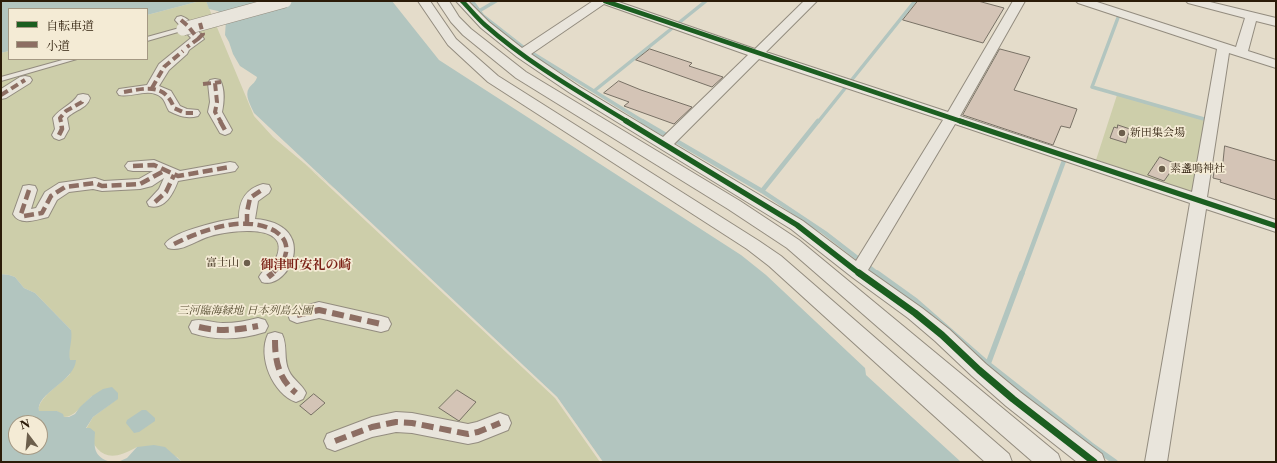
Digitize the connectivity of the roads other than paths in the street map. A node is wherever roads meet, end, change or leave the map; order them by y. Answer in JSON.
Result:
{"nodes":[{"id":1,"x":285,"y":1,"type":"edge"},
{"id":2,"x":424,"y":1,"type":"edge"},
{"id":3,"x":442,"y":1,"type":"edge"},
{"id":4,"x":462,"y":1,"type":"edge"},
{"id":5,"x":601,"y":1,"type":"edge"},
{"id":6,"x":605,"y":1,"type":"edge"},
{"id":7,"x":811,"y":1,"type":"edge"},
{"id":8,"x":1019,"y":1,"type":"edge"},
{"id":9,"x":1082,"y":1,"type":"edge"},
{"id":10,"x":1192,"y":1,"type":"edge"},
{"id":11,"x":1251,"y":16,"type":"junction"},
{"id":12,"x":1276,"y":22,"type":"edge"},
{"id":13,"x":200,"y":23,"type":"dead end"},
{"id":14,"x":182,"y":25,"type":"junction"},
{"id":15,"x":148,"y":39,"type":"edge"},
{"id":16,"x":198,"y":39,"type":"junction"},
{"id":17,"x":1224,"y":46,"type":"junction"},
{"id":18,"x":1241,"y":52,"type":"junction"},
{"id":19,"x":522,"y":54,"type":"junction"},
{"id":20,"x":758,"y":54,"type":"junction"},
{"id":21,"x":70,"y":60,"type":"edge"},
{"id":22,"x":1276,"y":64,"type":"edge"},
{"id":23,"x":1,"y":79,"type":"edge"},
{"id":24,"x":25,"y":80,"type":"dead end"},
{"id":25,"x":213,"y":83,"type":"dead end"},
{"id":26,"x":152,"y":88,"type":"junction"},
{"id":27,"x":124,"y":92,"type":"dead end"},
{"id":28,"x":1,"y":95,"type":"edge"},
{"id":29,"x":83,"y":98,"type":"dead end"},
{"id":30,"x":193,"y":113,"type":"dead end"},
{"id":31,"x":952,"y":117,"type":"junction"},
{"id":32,"x":225,"y":130,"type":"dead end"},
{"id":33,"x":59,"y":135,"type":"dead end"},
{"id":34,"x":665,"y":144,"type":"junction"},
{"id":35,"x":133,"y":166,"type":"dead end"},
{"id":36,"x":230,"y":167,"type":"dead end"},
{"id":37,"x":169,"y":173,"type":"junction"},
{"id":38,"x":263,"y":189,"type":"dead end"},
{"id":39,"x":29,"y":190,"type":"dead end"},
{"id":40,"x":1198,"y":200,"type":"junction"},
{"id":41,"x":155,"y":202,"type":"dead end"},
{"id":42,"x":247,"y":224,"type":"junction"},
{"id":43,"x":1276,"y":226,"type":"edge"},
{"id":44,"x":174,"y":244,"type":"dead end"},
{"id":45,"x":858,"y":272,"type":"junction"},
{"id":46,"x":268,"y":277,"type":"dead end"},
{"id":47,"x":297,"y":315,"type":"dead end"},
{"id":48,"x":381,"y":324,"type":"dead end"},
{"id":49,"x":258,"y":326,"type":"dead end"},
{"id":50,"x":199,"y":327,"type":"dead end"},
{"id":51,"x":275,"y":340,"type":"dead end"},
{"id":52,"x":296,"y":393,"type":"dead end"},
{"id":53,"x":500,"y":423,"type":"dead end"},
{"id":54,"x":335,"y":441,"type":"dead end"},
{"id":55,"x":1001,"y":462,"type":"edge"},
{"id":56,"x":1050,"y":462,"type":"edge"},
{"id":57,"x":1094,"y":462,"type":"edge"},
{"id":58,"x":1156,"y":462,"type":"edge"}],
"edges":[{"from":1,"to":14,"type":"street","bridge":true},
{"from":2,"to":55,"type":"street"},
{"from":3,"to":56,"type":"street"},
{"from":4,"to":19,"type":"street"},
{"from":5,"to":19,"type":"street"},
{"from":6,"to":20,"type":"street"},
{"from":7,"to":20,"type":"street"},
{"from":8,"to":31,"type":"street"},
{"from":9,"to":17,"type":"street"},
{"from":10,"to":11,"type":"street"},
{"from":11,"to":12,"type":"street"},
{"from":11,"to":18,"type":"street"},
{"from":13,"to":16,"type":"street"},
{"from":14,"to":15,"type":"lane"},
{"from":14,"to":16,"type":"street"},
{"from":16,"to":26,"type":"street"},
{"from":17,"to":18,"type":"street"},
{"from":17,"to":40,"type":"street"},
{"from":18,"to":22,"type":"street"},
{"from":19,"to":34,"type":"street"},
{"from":20,"to":31,"type":"street"},
{"from":20,"to":34,"type":"street"},
{"from":21,"to":23,"type":"lane"},
{"from":24,"to":28,"type":"street"},
{"from":25,"to":32,"type":"street"},
{"from":26,"to":27,"type":"street"},
{"from":26,"to":30,"type":"street"},
{"from":29,"to":33,"type":"street"},
{"from":31,"to":40,"type":"street"},
{"from":31,"to":45,"type":"street"},
{"from":34,"to":45,"type":"street"},
{"from":35,"to":37,"type":"street"},
{"from":36,"to":37,"type":"street"},
{"from":37,"to":39,"type":"street"},
{"from":37,"to":41,"type":"street"},
{"from":38,"to":42,"type":"street"},
{"from":40,"to":43,"type":"street"},
{"from":40,"to":58,"type":"street"},
{"from":42,"to":44,"type":"street"},
{"from":42,"to":46,"type":"street"},
{"from":45,"to":57,"type":"street"},
{"from":47,"to":48,"type":"street"},
{"from":49,"to":50,"type":"street"},
{"from":51,"to":52,"type":"street"},
{"from":53,"to":54,"type":"street"}]}
